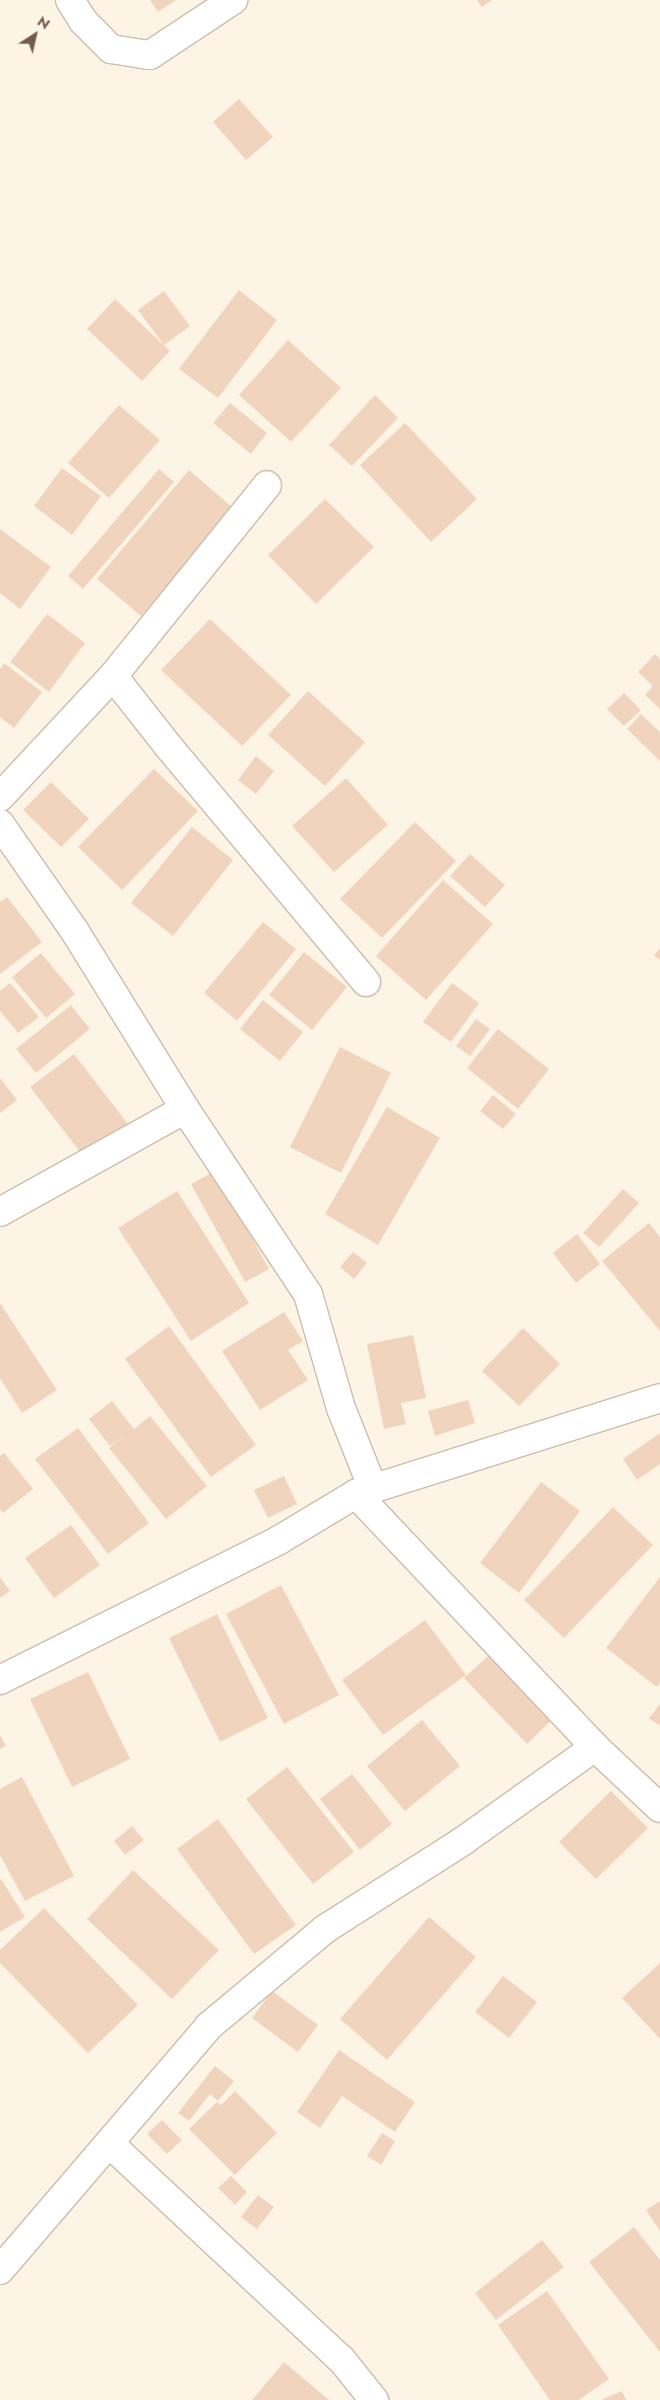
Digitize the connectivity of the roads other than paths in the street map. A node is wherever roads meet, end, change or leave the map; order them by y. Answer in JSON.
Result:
{"nodes":[{"id":1,"x":70,"y":0,"type":"edge"},
{"id":2,"x":233,"y":0,"type":"edge"},
{"id":3,"x":267,"y":485,"type":"dead end"},
{"id":4,"x":113,"y":676,"type":"junction"},
{"id":5,"x":0,"y":797,"type":"edge"},
{"id":6,"x":0,"y":824,"type":"edge"},
{"id":7,"x":366,"y":982,"type":"dead end"},
{"id":8,"x":185,"y":1109,"type":"junction"},
{"id":9,"x":0,"y":1212,"type":"edge"},
{"id":10,"x":660,"y":1398,"type":"edge"},
{"id":11,"x":365,"y":1492,"type":"junction"},
{"id":12,"x":0,"y":1680,"type":"edge"},
{"id":13,"x":595,"y":1747,"type":"junction"},
{"id":14,"x":660,"y":1808,"type":"edge"},
{"id":15,"x":109,"y":2143,"type":"junction"},
{"id":16,"x":0,"y":2270,"type":"edge"},
{"id":17,"x":374,"y":2400,"type":"edge"}],
"edges":[{"from":1,"to":2,"type":"street"},
{"from":3,"to":4,"type":"street"},
{"from":4,"to":5,"type":"street"},
{"from":4,"to":7,"type":"street"},
{"from":6,"to":8,"type":"street"},
{"from":8,"to":9,"type":"street"},
{"from":8,"to":11,"type":"street"},
{"from":10,"to":11,"type":"street"},
{"from":11,"to":12,"type":"street"},
{"from":11,"to":13,"type":"street"},
{"from":13,"to":14,"type":"street"},
{"from":13,"to":15,"type":"street"},
{"from":15,"to":16,"type":"street"},
{"from":15,"to":17,"type":"street"}]}
